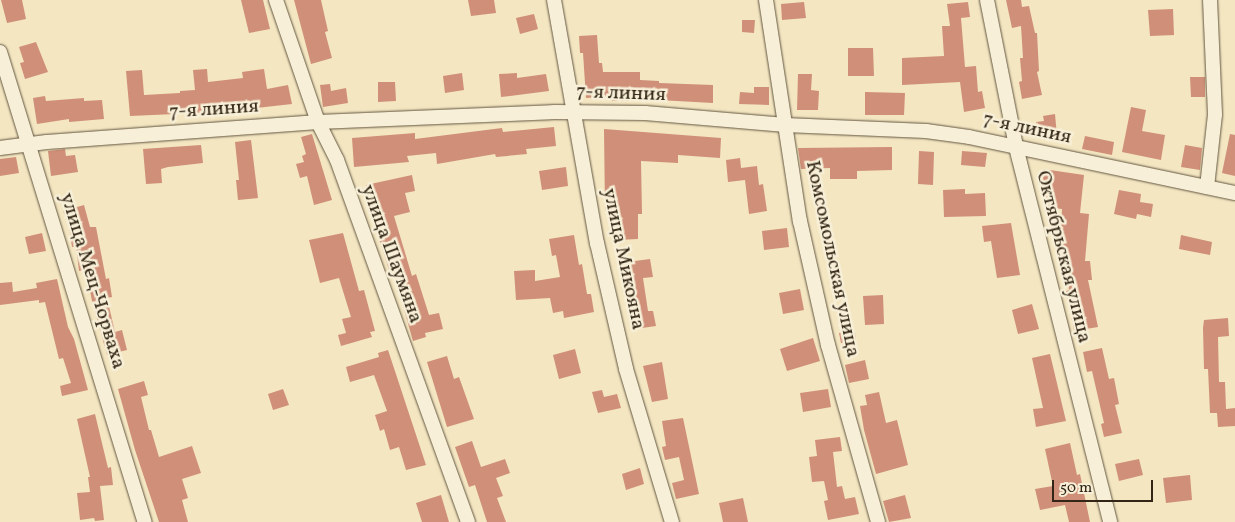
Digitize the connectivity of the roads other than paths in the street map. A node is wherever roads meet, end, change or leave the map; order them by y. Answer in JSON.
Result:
{"nodes":[{"id":1,"x":276,"y":0,"type":"edge"},
{"id":2,"x":554,"y":0,"type":"edge"},
{"id":3,"x":766,"y":0,"type":"edge"},
{"id":4,"x":987,"y":0,"type":"edge"},
{"id":5,"x":1210,"y":0,"type":"edge"},
{"id":6,"x":0,"y":52,"type":"edge"},
{"id":7,"x":574,"y":112,"type":"junction"},
{"id":8,"x":318,"y":122,"type":"junction"},
{"id":9,"x":785,"y":125,"type":"junction"},
{"id":10,"x":30,"y":144,"type":"junction"},
{"id":11,"x":1016,"y":147,"type":"junction"},
{"id":12,"x":0,"y":148,"type":"edge"},
{"id":13,"x":1207,"y":187,"type":"junction"},
{"id":14,"x":1235,"y":193,"type":"edge"},
{"id":15,"x":145,"y":522,"type":"edge"},
{"id":16,"x":468,"y":522,"type":"edge"},
{"id":17,"x":672,"y":522,"type":"edge"},
{"id":18,"x":878,"y":522,"type":"edge"},
{"id":19,"x":1110,"y":522,"type":"edge"}],
"edges":[{"from":1,"to":8,"type":"street","name":"улица Шаумяна"},
{"from":2,"to":7,"type":"street","name":"улица Микояна"},
{"from":3,"to":9,"type":"street","name":"Комсомольская улица"},
{"from":4,"to":11,"type":"street","name":"Октябрьская улица"},
{"from":5,"to":13,"type":"street"},
{"from":6,"to":10,"type":"street","name":"улица Мец-Чорваха"},
{"from":7,"to":8,"type":"street","name":"7-я линия"},
{"from":7,"to":9,"type":"street","name":"7-я линия"},
{"from":7,"to":17,"type":"street","name":"улица Микояна"},
{"from":8,"to":10,"type":"street","name":"7-я линия"},
{"from":8,"to":16,"type":"street","name":"улица Шаумяна"},
{"from":9,"to":11,"type":"street","name":"7-я линия"},
{"from":9,"to":18,"type":"street","name":"Комсомольская улица"},
{"from":10,"to":12,"type":"street","name":"7-я линия"},
{"from":10,"to":15,"type":"street","name":"улица Мец-Чорваха"},
{"from":11,"to":13,"type":"street","name":"7-я линия"},
{"from":11,"to":19,"type":"street","name":"Октябрьская улица"},
{"from":13,"to":14,"type":"street","name":"7-я линия"}]}
